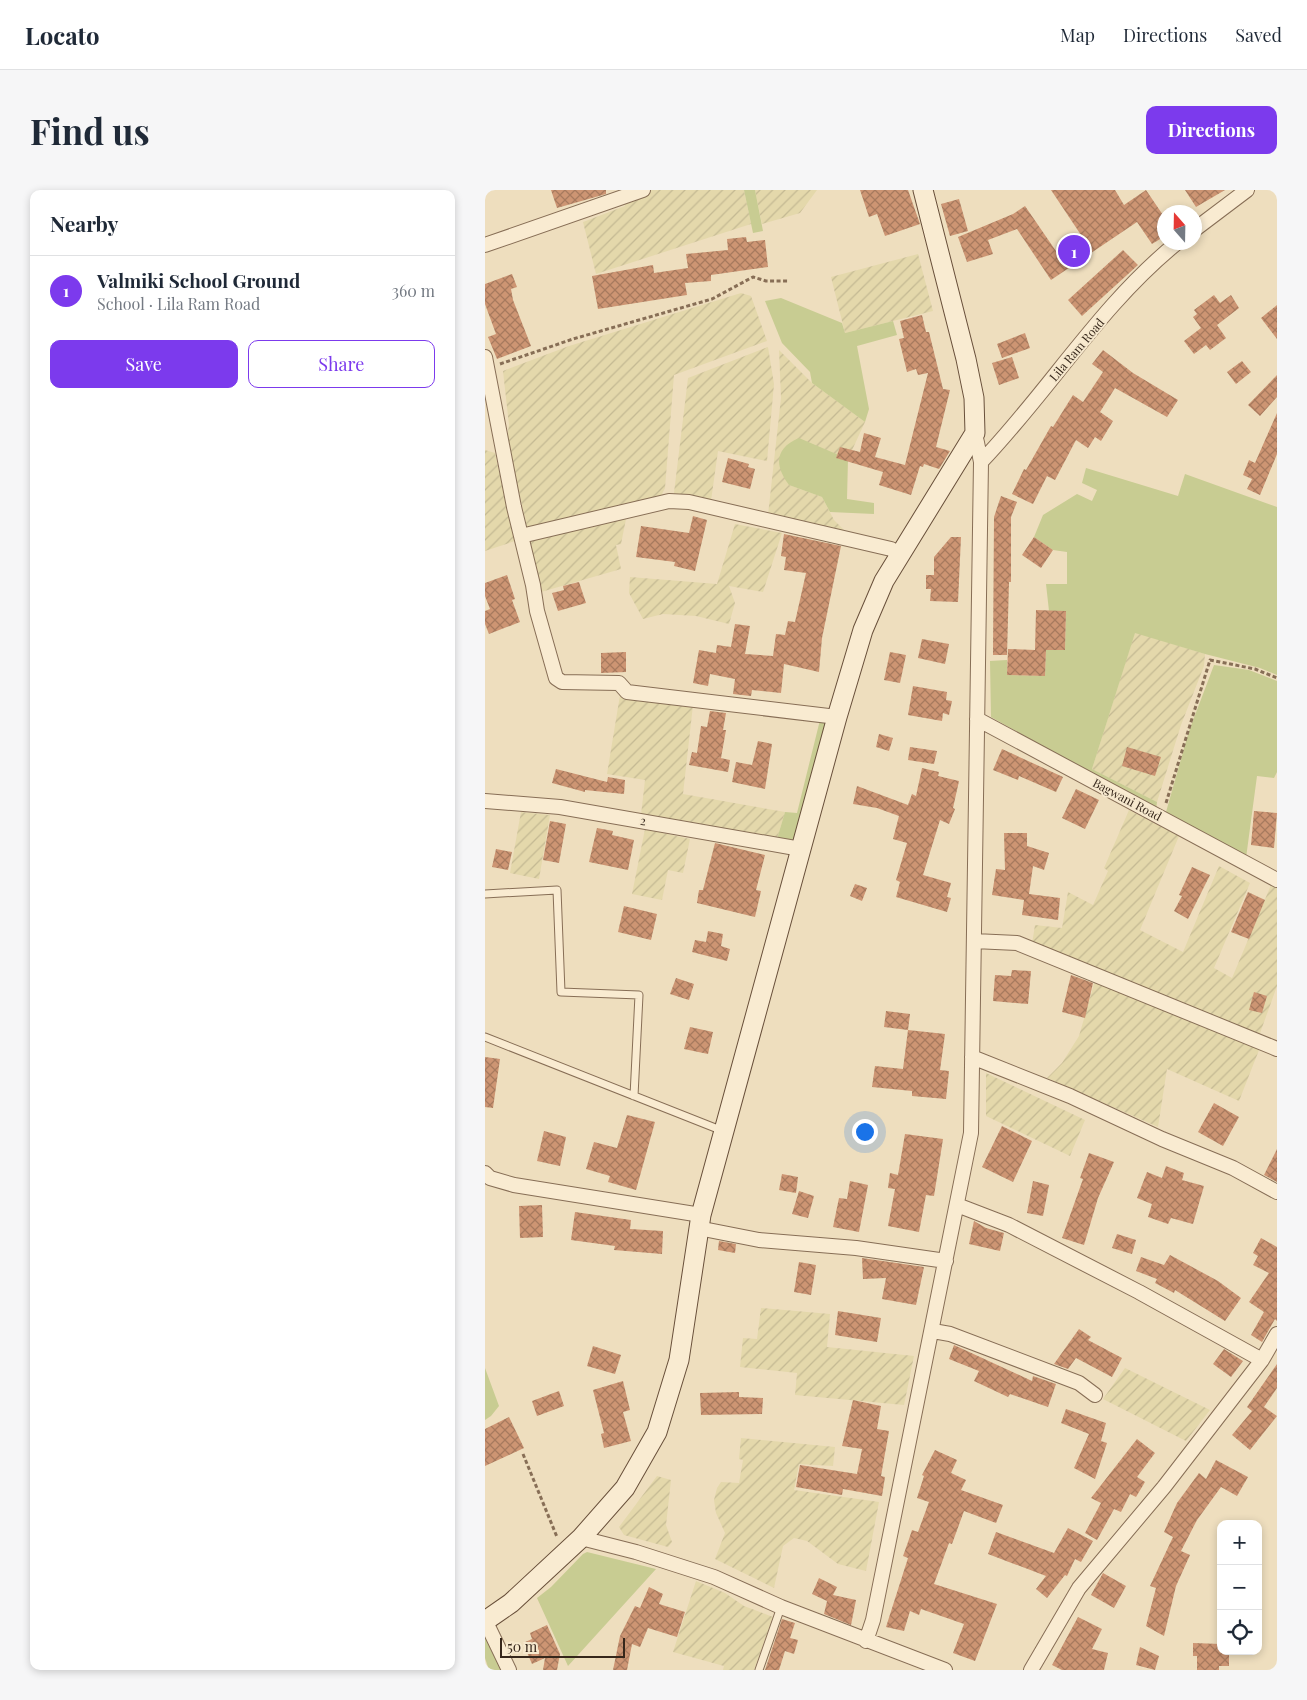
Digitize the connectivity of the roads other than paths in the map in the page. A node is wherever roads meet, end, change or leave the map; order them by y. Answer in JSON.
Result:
{"nodes":[{"id":1,"x":643,"y":190,"type":"edge"},
{"id":2,"x":923,"y":190,"type":"edge"},
{"id":3,"x":1247,"y":190,"type":"edge"},
{"id":4,"x":1202,"y":225,"type":"edge"},
{"id":5,"x":485,"y":246,"type":"edge"},
{"id":6,"x":1169,"y":250,"type":"edge"},
{"id":7,"x":486,"y":362,"type":"edge"},
{"id":8,"x":975,"y":433,"type":"junction"},
{"id":9,"x":981,"y":462,"type":"junction"},
{"id":10,"x":521,"y":536,"type":"junction"},
{"id":11,"x":899,"y":554,"type":"junction"},
{"id":12,"x":837,"y":717,"type":"junction"},
{"id":13,"x":977,"y":719,"type":"junction"},
{"id":14,"x":485,"y":801,"type":"edge"},
{"id":15,"x":801,"y":849,"type":"junction"},
{"id":16,"x":1277,"y":880,"type":"edge"},
{"id":17,"x":485,"y":894,"type":"edge"},
{"id":18,"x":974,"y":942,"type":"junction"},
{"id":19,"x":485,"y":1038,"type":"edge"},
{"id":20,"x":1277,"y":1049,"type":"edge"},
{"id":21,"x":972,"y":1058,"type":"junction"},
{"id":22,"x":633,"y":1096,"type":"junction"},
{"id":23,"x":724,"y":1131,"type":"junction"},
{"id":24,"x":485,"y":1173,"type":"edge"},
{"id":25,"x":1277,"y":1192,"type":"edge"},
{"id":26,"x":957,"y":1205,"type":"junction"},
{"id":27,"x":700,"y":1222,"type":"junction"},
{"id":28,"x":946,"y":1261,"type":"junction"},
{"id":29,"x":933,"y":1331,"type":"junction"},
{"id":30,"x":1277,"y":1334,"type":"edge"},
{"id":31,"x":1262,"y":1360,"type":"junction"},
{"id":32,"x":1095,"y":1395,"type":"dead end"},
{"id":33,"x":574,"y":1544,"type":"junction"},
{"id":34,"x":781,"y":1607,"type":"junction"},
{"id":35,"x":485,"y":1620,"type":"edge"},
{"id":36,"x":865,"y":1641,"type":"junction"},
{"id":37,"x":509,"y":1670,"type":"edge"},
{"id":38,"x":759,"y":1670,"type":"edge"},
{"id":39,"x":945,"y":1670,"type":"edge"},
{"id":40,"x":1031,"y":1670,"type":"edge"}],
"edges":[{"from":1,"to":5,"type":"street"},
{"from":2,"to":8,"type":"main road"},
{"from":3,"to":4,"type":"street"},
{"from":6,"to":9,"type":"street","name":"Lila Ram Road"},
{"from":7,"to":10,"type":"street"},
{"from":8,"to":9,"type":"street"},
{"from":8,"to":11,"type":"main road"},
{"from":9,"to":13,"type":"street"},
{"from":10,"to":11,"type":"street"},
{"from":10,"to":12,"type":"street"},
{"from":11,"to":12,"type":"main road"},
{"from":12,"to":15,"type":"main road"},
{"from":13,"to":16,"type":"street","name":"Bagwani Road"},
{"from":13,"to":18,"type":"street"},
{"from":14,"to":15,"type":"street","name":"2"},
{"from":15,"to":23,"type":"main road"},
{"from":17,"to":22,"type":"lane"},
{"from":18,"to":20,"type":"street"},
{"from":18,"to":21,"type":"street"},
{"from":19,"to":22,"type":"lane"},
{"from":21,"to":25,"type":"street"},
{"from":21,"to":26,"type":"street"},
{"from":22,"to":23,"type":"lane"},
{"from":23,"to":27,"type":"main road"},
{"from":24,"to":27,"type":"street"},
{"from":26,"to":28,"type":"street"},
{"from":26,"to":31,"type":"street"},
{"from":27,"to":28,"type":"street"},
{"from":27,"to":33,"type":"main road"},
{"from":28,"to":29,"type":"street"},
{"from":29,"to":32,"type":"street"},
{"from":29,"to":36,"type":"street"},
{"from":30,"to":31,"type":"street"},
{"from":31,"to":40,"type":"street"},
{"from":33,"to":34,"type":"street"},
{"from":33,"to":35,"type":"main road"},
{"from":34,"to":36,"type":"street"},
{"from":34,"to":38,"type":"lane"},
{"from":35,"to":37,"type":"street"},
{"from":36,"to":39,"type":"street"}]}
